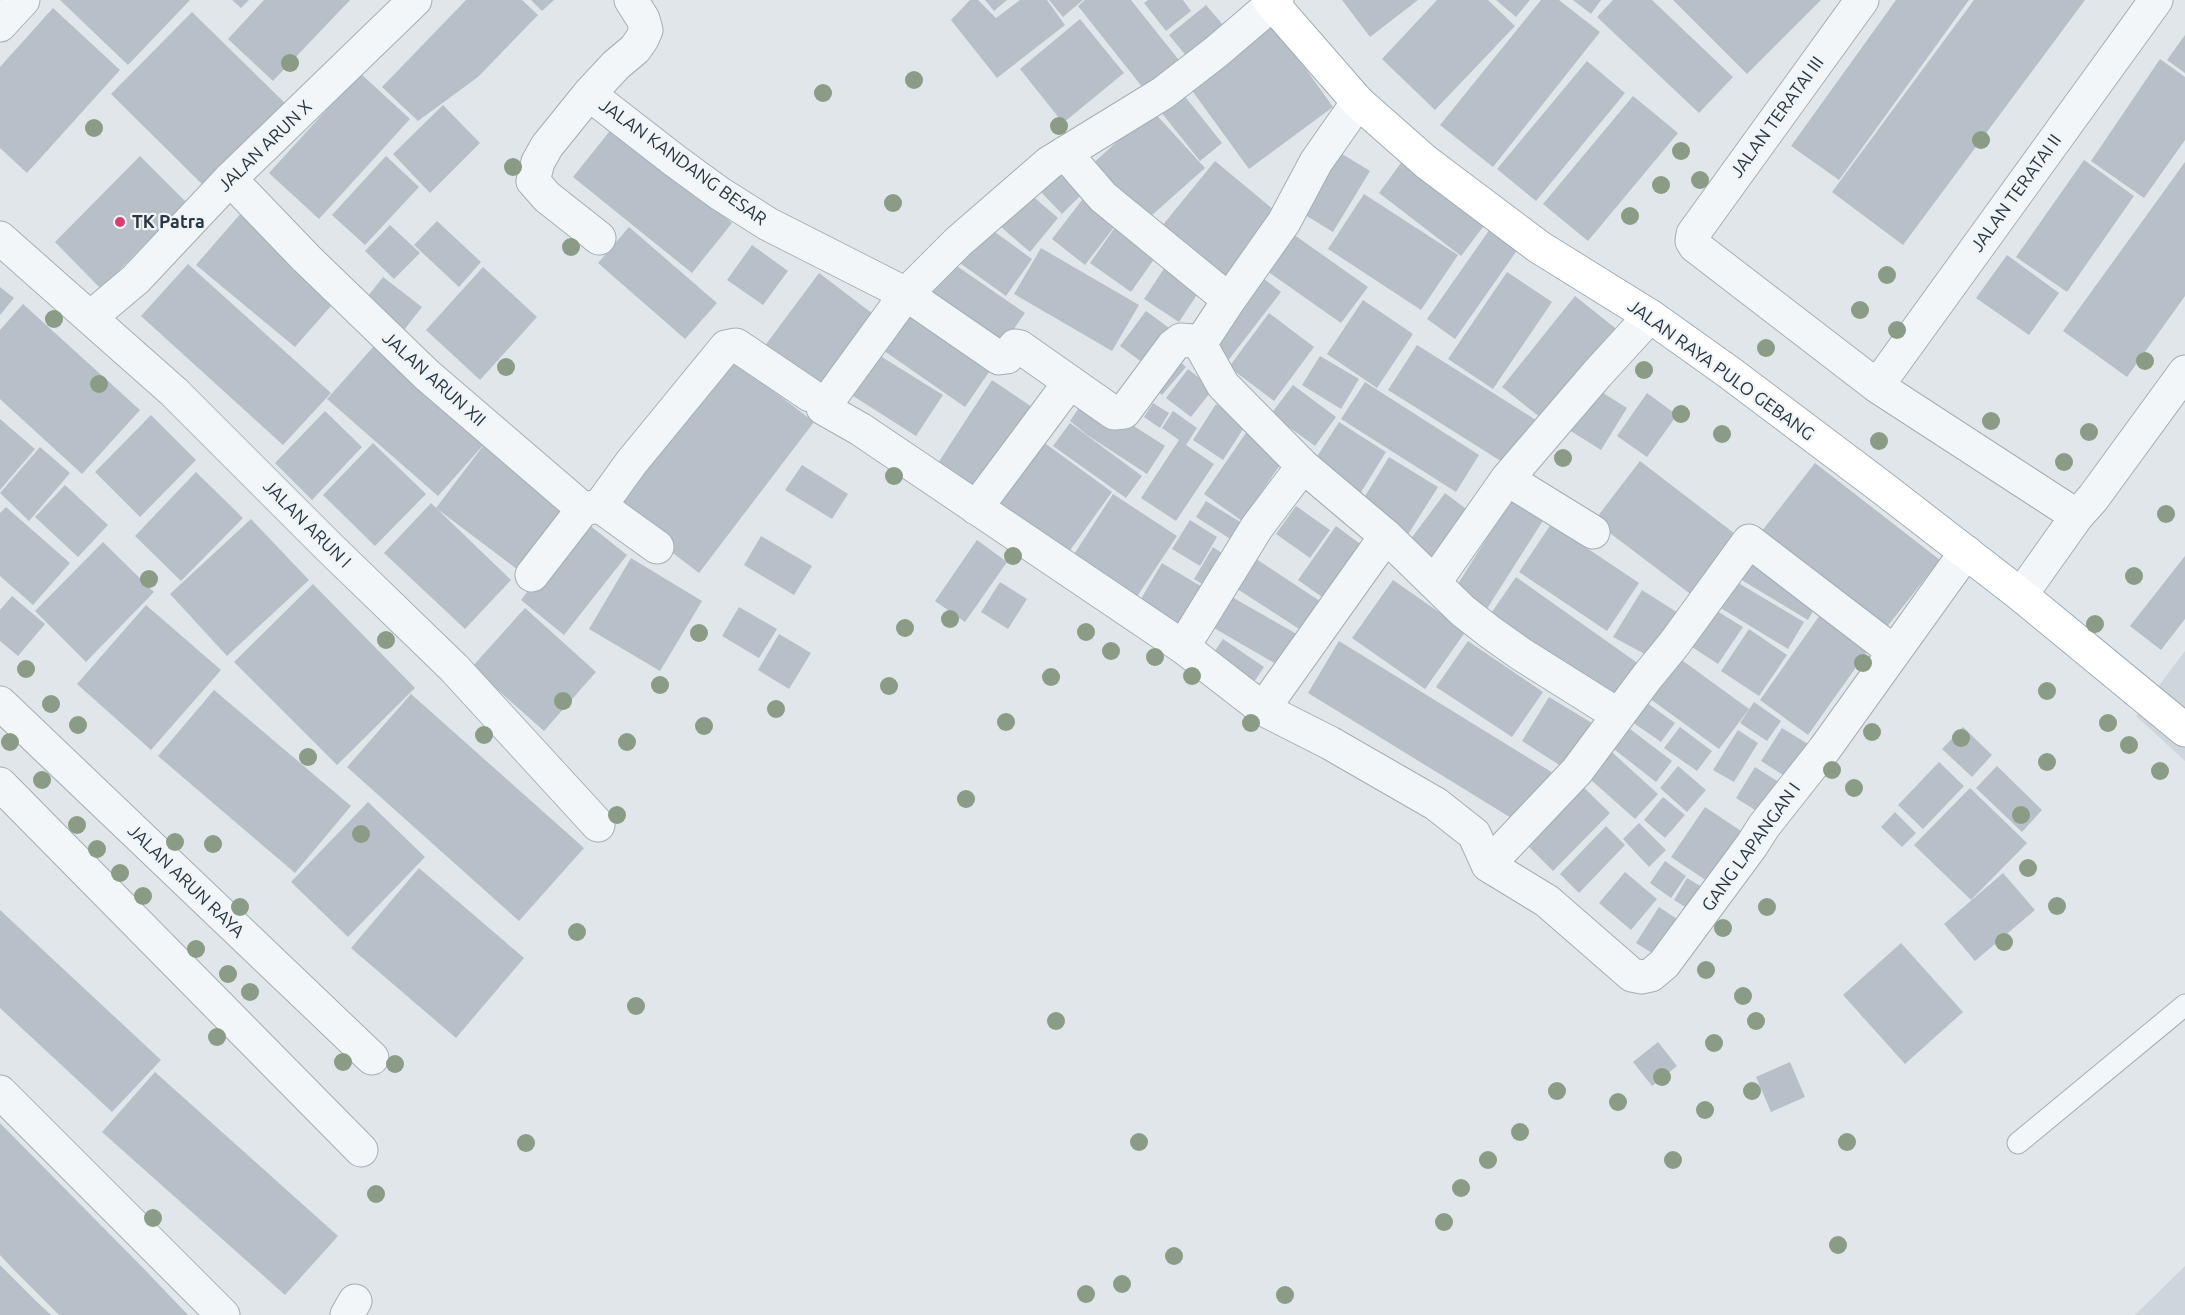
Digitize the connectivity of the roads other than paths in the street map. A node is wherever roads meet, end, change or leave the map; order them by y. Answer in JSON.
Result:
{"nodes":[{"id":1,"x":23,"y":0,"type":"edge"},
{"id":2,"x":416,"y":0,"type":"edge"},
{"id":3,"x":631,"y":0,"type":"edge"},
{"id":4,"x":1862,"y":0,"type":"edge"},
{"id":5,"x":2156,"y":0,"type":"edge"},
{"id":6,"x":1273,"y":1,"type":"edge"},
{"id":7,"x":0,"y":25,"type":"edge"},
{"id":8,"x":589,"y":94,"type":"junction"},
{"id":9,"x":1358,"y":102,"type":"junction"},
{"id":10,"x":1065,"y":153,"type":"junction"},
{"id":11,"x":230,"y":179,"type":"junction"},
{"id":12,"x":0,"y":238,"type":"edge"},
{"id":13,"x":599,"y":238,"type":"dead end"},
{"id":14,"x":906,"y":294,"type":"junction"},
{"id":15,"x":1229,"y":300,"type":"junction"},
{"id":16,"x":1650,"y":316,"type":"junction"},
{"id":17,"x":91,"y":317,"type":"junction"},
{"id":18,"x":1200,"y":344,"type":"junction"},
{"id":19,"x":2185,"y":372,"type":"edge"},
{"id":20,"x":1070,"y":382,"type":"junction"},
{"id":21,"x":1877,"y":386,"type":"junction"},
{"id":22,"x":810,"y":395,"type":"dead end"},
{"id":23,"x":1303,"y":466,"type":"junction"},
{"id":24,"x":1507,"y":479,"type":"junction"},
{"id":25,"x":591,"y":507,"type":"junction"},
{"id":26,"x":976,"y":508,"type":"junction"},
{"id":27,"x":2077,"y":516,"type":"junction"},
{"id":28,"x":1593,"y":532,"type":"dead end"},
{"id":29,"x":1386,"y":536,"type":"junction"},
{"id":30,"x":657,"y":547,"type":"dead end"},
{"id":31,"x":1966,"y":552,"type":"junction"},
{"id":32,"x":532,"y":575,"type":"dead end"},
{"id":33,"x":1434,"y":583,"type":"junction"},
{"id":34,"x":2021,"y":595,"type":"junction"},
{"id":35,"x":1183,"y":647,"type":"junction"},
{"id":36,"x":1894,"y":652,"type":"junction"},
{"id":37,"x":0,"y":703,"type":"edge"},
{"id":38,"x":1263,"y":709,"type":"junction"},
{"id":39,"x":1618,"y":715,"type":"junction"},
{"id":40,"x":2185,"y":730,"type":"edge"},
{"id":41,"x":0,"y":784,"type":"edge"},
{"id":42,"x":598,"y":825,"type":"dead end"},
{"id":43,"x":1488,"y":865,"type":"junction"},
{"id":44,"x":2185,"y":1005,"type":"edge"},
{"id":45,"x":372,"y":1058,"type":"dead end"},
{"id":46,"x":0,"y":1092,"type":"edge"},
{"id":47,"x":2018,"y":1143,"type":"dead end"},
{"id":48,"x":361,"y":1150,"type":"dead end"},
{"id":49,"x":223,"y":1315,"type":"edge"}],
"edges":[{"from":1,"to":7,"type":"street"},
{"from":2,"to":11,"type":"street","name":"JALAN ARUN X"},
{"from":3,"to":8,"type":"street"},
{"from":4,"to":21,"type":"street","name":"JALAN TERATAI III"},
{"from":5,"to":21,"type":"street","name":"JALAN TERATAI II"},
{"from":6,"to":9,"type":"main road","name":"JALAN RAYA PULO GEBANG"},
{"from":6,"to":10,"type":"street"},
{"from":8,"to":13,"type":"street"},
{"from":8,"to":14,"type":"street","name":"JALAN KANDANG BESAR"},
{"from":9,"to":15,"type":"street"},
{"from":9,"to":16,"type":"main road","name":"JALAN RAYA PULO GEBANG"},
{"from":10,"to":14,"type":"street"},
{"from":10,"to":15,"type":"street"},
{"from":11,"to":17,"type":"street","name":"JALAN ARUN X"},
{"from":11,"to":25,"type":"street","name":"JALAN ARUN XII"},
{"from":12,"to":17,"type":"street","name":"JALAN ARUN I"},
{"from":14,"to":20,"type":"street","name":"JALAN KANDANG BESAR"},
{"from":14,"to":26,"type":"street"},
{"from":15,"to":18,"type":"street"},
{"from":16,"to":24,"type":"street"},
{"from":16,"to":31,"type":"main road","name":"JALAN RAYA PULO GEBANG"},
{"from":17,"to":42,"type":"street","name":"JALAN ARUN I"},
{"from":18,"to":20,"type":"street"},
{"from":18,"to":23,"type":"street"},
{"from":19,"to":27,"type":"street"},
{"from":20,"to":26,"type":"street"},
{"from":21,"to":27,"type":"street"},
{"from":22,"to":25,"type":"street"},
{"from":23,"to":29,"type":"street"},
{"from":23,"to":35,"type":"street"},
{"from":24,"to":28,"type":"street"},
{"from":24,"to":33,"type":"street"},
{"from":25,"to":30,"type":"street","name":"JALAN ARUN XII"},
{"from":25,"to":32,"type":"street"},
{"from":26,"to":35,"type":"street"},
{"from":27,"to":34,"type":"street"},
{"from":29,"to":33,"type":"street"},
{"from":29,"to":38,"type":"street"},
{"from":31,"to":34,"type":"main road","name":"JALAN RAYA PULO GEBANG"},
{"from":31,"to":36,"type":"street","name":"GANG LAPANGAN I"},
{"from":33,"to":39,"type":"street"},
{"from":34,"to":40,"type":"main road","name":"JALAN RAYA PULO GEBANG"},
{"from":35,"to":38,"type":"street"},
{"from":36,"to":39,"type":"street"},
{"from":36,"to":43,"type":"street","name":"GANG LAPANGAN I"},
{"from":37,"to":45,"type":"street","name":"JALAN ARUN RAYA"},
{"from":38,"to":43,"type":"street"},
{"from":39,"to":43,"type":"street"},
{"from":41,"to":48,"type":"street"},
{"from":44,"to":47,"type":"lane"},
{"from":46,"to":49,"type":"street"}]}
